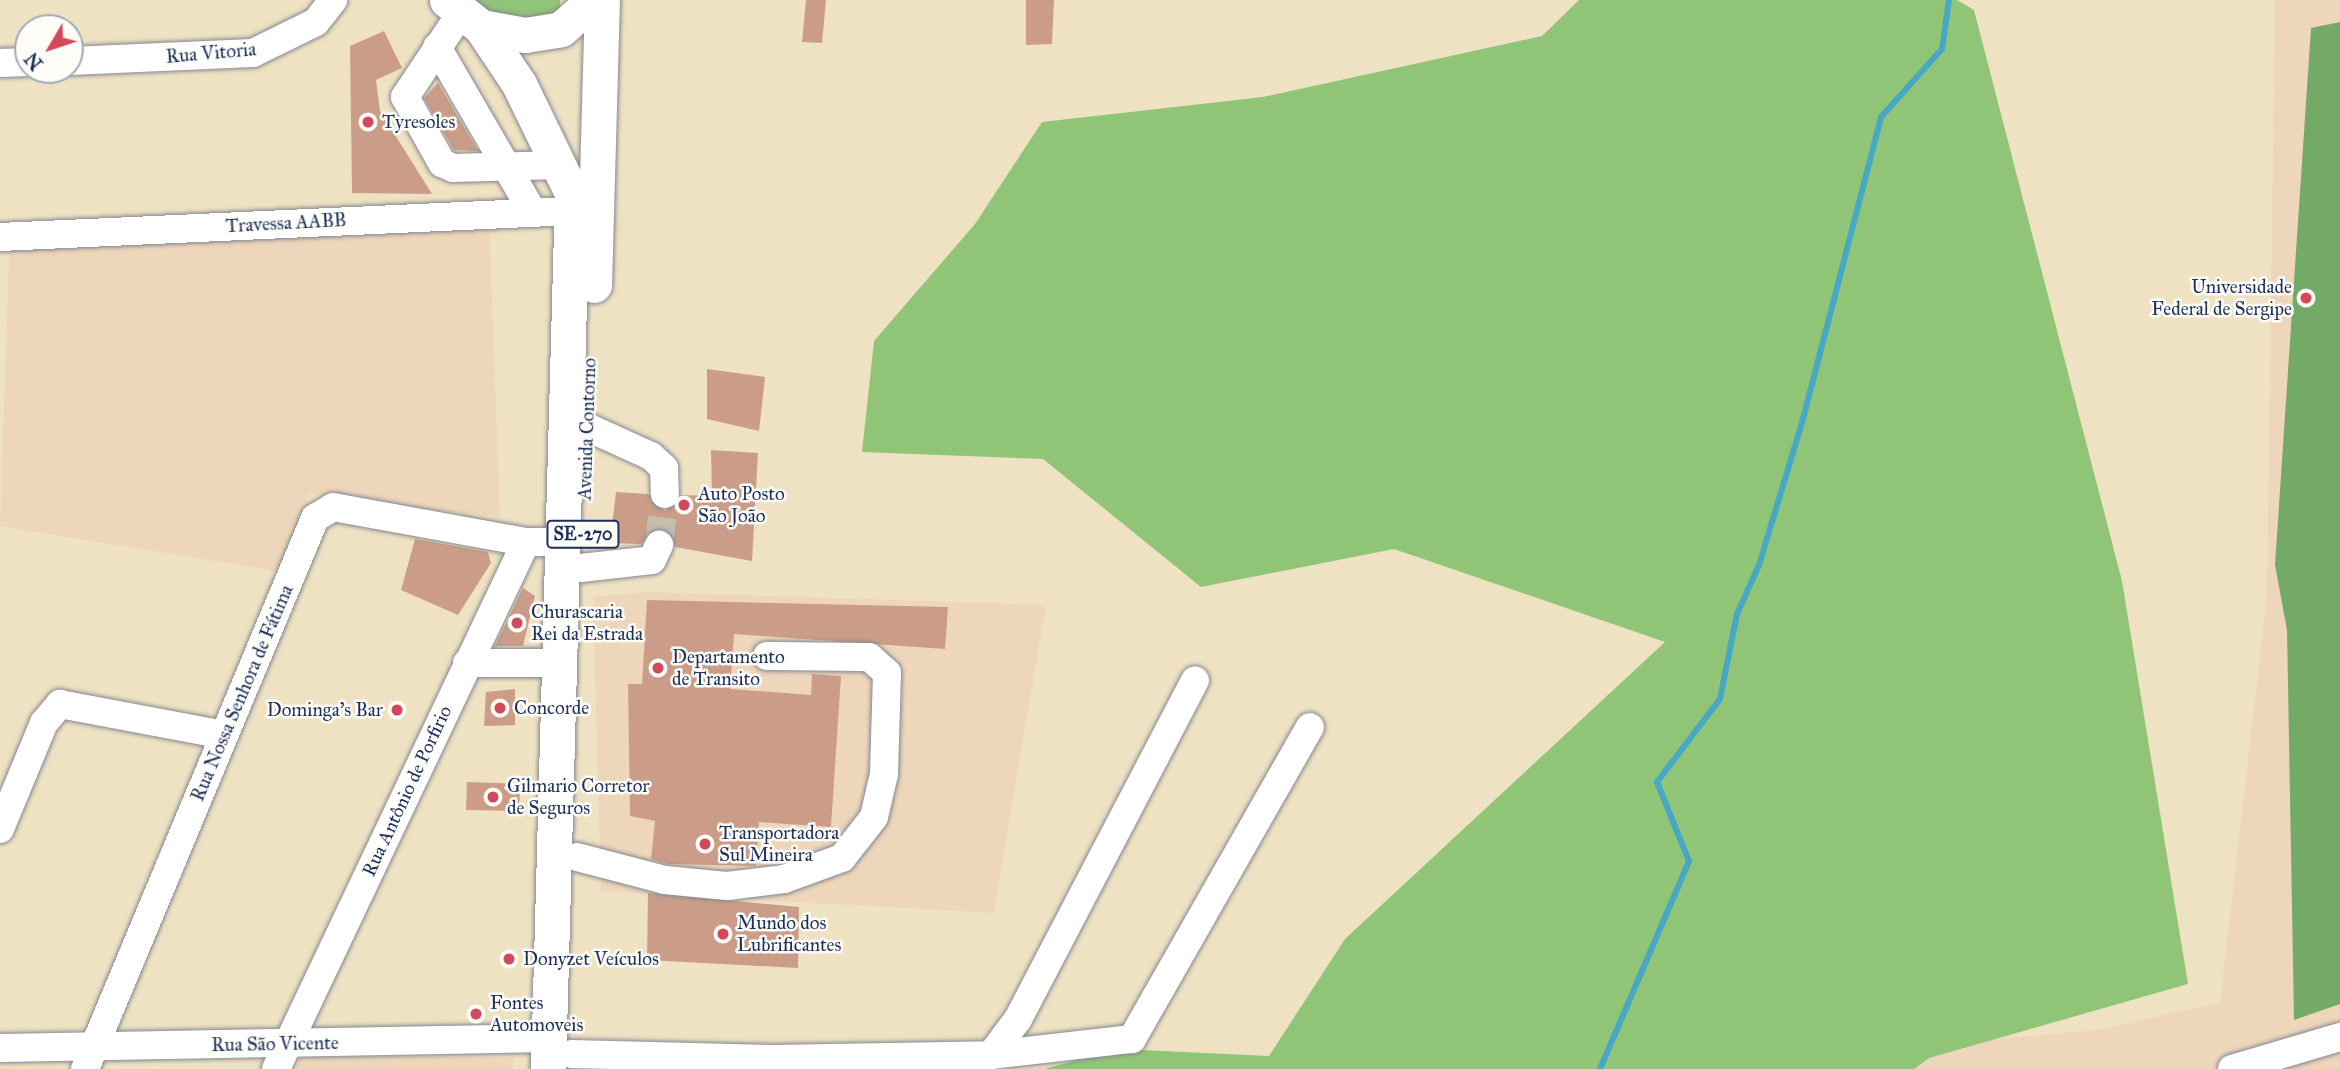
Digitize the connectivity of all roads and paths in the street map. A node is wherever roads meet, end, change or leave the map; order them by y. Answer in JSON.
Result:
{"nodes":[{"id":1,"x":333,"y":0,"type":"edge"},
{"id":2,"x":594,"y":0,"type":"edge"},
{"id":3,"x":602,"y":0,"type":"edge"},
{"id":4,"x":463,"y":13,"type":"edge"},
{"id":5,"x":437,"y":47,"type":"junction"},
{"id":6,"x":84,"y":60,"type":"edge"},
{"id":7,"x":508,"y":168,"type":"junction"},
{"id":8,"x":568,"y":190,"type":"junction"},
{"id":9,"x":532,"y":211,"type":"junction"},
{"id":10,"x":0,"y":237,"type":"edge"},
{"id":11,"x":587,"y":427,"type":"junction"},
{"id":12,"x":665,"y":494,"type":"tunnel mouth"},
{"id":13,"x":542,"y":542,"type":"junction"},
{"id":14,"x":659,"y":545,"type":"dead end"},
{"id":15,"x":581,"y":568,"type":"junction"},
{"id":16,"x":767,"y":656,"type":"dead end"},
{"id":17,"x":467,"y":663,"type":"junction"},
{"id":18,"x":558,"y":663,"type":"junction"},
{"id":19,"x":1195,"y":680,"type":"dead end"},
{"id":20,"x":1310,"y":727,"type":"dead end"},
{"id":21,"x":224,"y":735,"type":"junction"},
{"id":22,"x":1,"y":825,"type":"edge"},
{"id":23,"x":577,"y":857,"type":"junction"},
{"id":24,"x":2340,"y":1037,"type":"edge"},
{"id":25,"x":289,"y":1044,"type":"junction"},
{"id":26,"x":0,"y":1048,"type":"edge"},
{"id":27,"x":991,"y":1055,"type":"junction"},
{"id":28,"x":90,"y":1058,"type":"edge"},
{"id":29,"x":560,"y":1058,"type":"edge"},
{"id":30,"x":773,"y":1064,"type":"edge"},
{"id":31,"x":276,"y":1069,"type":"edge"},
{"id":32,"x":2232,"y":1069,"type":"edge"}],
"edges":[{"from":1,"to":6,"type":"street","name":"Rua Vitoria"},
{"from":2,"to":4,"type":"main road"},
{"from":3,"to":11,"type":"main road","name":"Avenida Contorno","number":"SE-270"},
{"from":4,"to":5,"type":"street"},
{"from":4,"to":8,"type":"main road"},
{"from":5,"to":7,"type":"street"},
{"from":5,"to":7,"type":"street"},
{"from":7,"to":8,"type":"street"},
{"from":7,"to":9,"type":"street"},
{"from":8,"to":9,"type":"street","name":"Travessa AABB"},
{"from":8,"to":13,"type":"main road","name":"Avenida Contorno","number":"SE-270"},
{"from":9,"to":10,"type":"street","name":"Travessa AABB"},
{"from":11,"to":12,"type":"street"},
{"from":11,"to":15,"type":"main road","name":"Avenida Contorno","number":"SE-270"},
{"from":13,"to":17,"type":"street","name":"Rua Antônio de Porfirio"},
{"from":13,"to":18,"type":"main road","name":"Avenida Contorno","number":"SE-270"},
{"from":13,"to":21,"type":"street","name":"Rua Nossa Senhora de Fátima"},
{"from":14,"to":15,"type":"street"},
{"from":15,"to":23,"type":"main road","name":"Avenida Contorno","number":"SE-270"},
{"from":16,"to":23,"type":"street"},
{"from":17,"to":18,"type":"street"},
{"from":17,"to":25,"type":"street","name":"Rua Antônio de Porfirio"},
{"from":18,"to":29,"type":"main road","name":"Avenida Contorno","number":"SE-270"},
{"from":19,"to":27,"type":"street"},
{"from":20,"to":27,"type":"street","name":"Rua São Vicente"},
{"from":21,"to":22,"type":"street"},
{"from":21,"to":28,"type":"street","name":"Rua Nossa Senhora de Fátima"},
{"from":23,"to":29,"type":"main road","name":"Avenida Contorno","number":"SE-270"},
{"from":24,"to":32,"type":"street"},
{"from":25,"to":28,"type":"street","name":"Rua São Vicente"},
{"from":25,"to":29,"type":"street","name":"Rua São Vicente"},
{"from":25,"to":31,"type":"street","name":"Rua Antônio de Porfirio"},
{"from":26,"to":28,"type":"street","name":"Rua São Vicente"},
{"from":27,"to":30,"type":"street","name":"Rua São Vicente"},
{"from":29,"to":30,"type":"street","name":"Rua São Vicente"}]}
